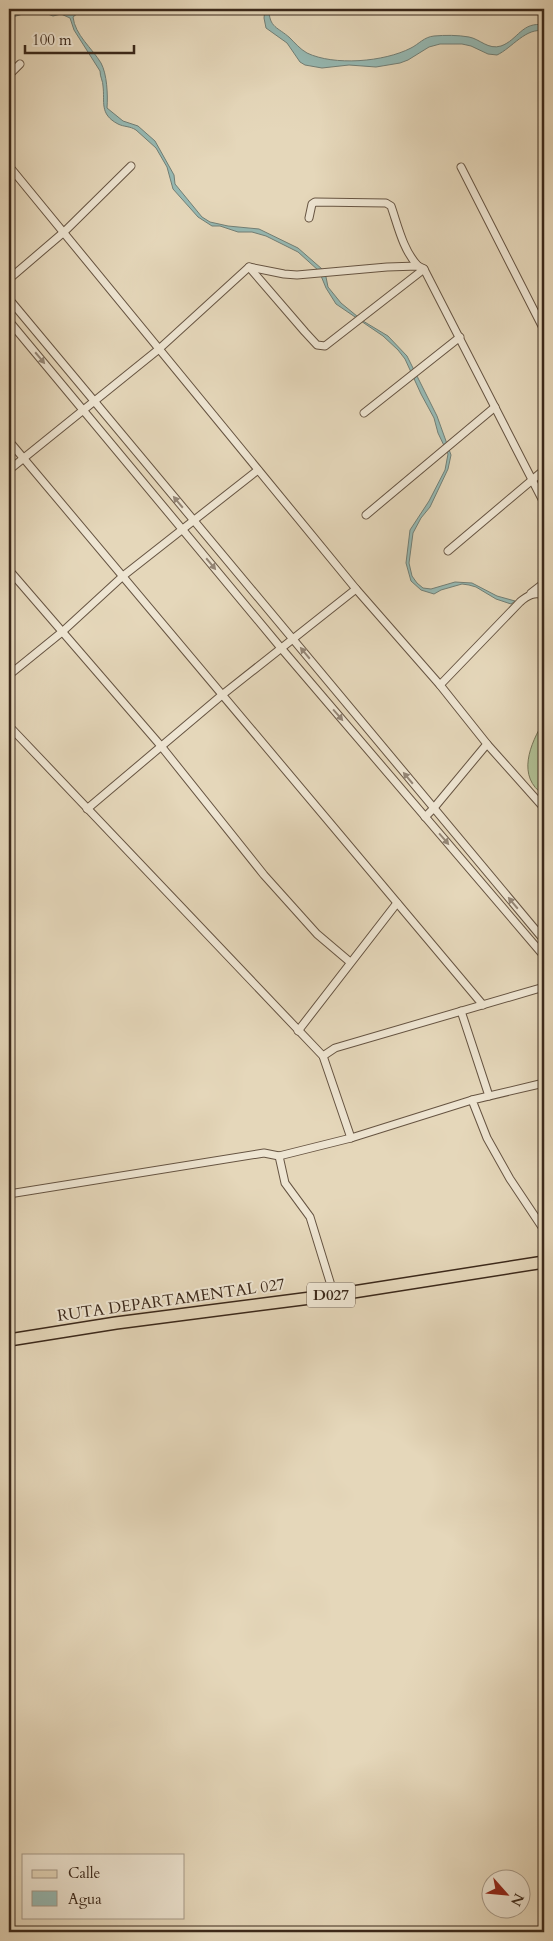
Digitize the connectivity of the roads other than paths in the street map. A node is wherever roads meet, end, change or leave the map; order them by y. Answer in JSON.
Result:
{"nodes":[{"id":1,"x":20,"y":64,"type":"dead end"},
{"id":2,"x":9,"y":75,"type":"edge"},
{"id":3,"x":9,"y":166,"type":"edge"},
{"id":4,"x":131,"y":166,"type":"dead end"},
{"id":5,"x":461,"y":167,"type":"dead end"},
{"id":6,"x":309,"y":218,"type":"dead end"},
{"id":7,"x":64,"y":232,"type":"junction"},
{"id":8,"x":249,"y":267,"type":"junction"},
{"id":9,"x":421,"y":267,"type":"junction"},
{"id":10,"x":9,"y":279,"type":"edge"},
{"id":11,"x":9,"y":299,"type":"edge"},
{"id":12,"x":9,"y":321,"type":"edge"},
{"id":13,"x":544,"y":330,"type":"edge"},
{"id":14,"x":460,"y":337,"type":"junction"},
{"id":15,"x":159,"y":349,"type":"junction"},
{"id":16,"x":94,"y":402,"type":"junction"},
{"id":17,"x":495,"y":407,"type":"junction"},
{"id":18,"x":83,"y":411,"type":"junction"},
{"id":19,"x":364,"y":413,"type":"dead end"},
{"id":20,"x":9,"y":441,"type":"edge"},
{"id":21,"x":23,"y":459,"type":"junction"},
{"id":22,"x":9,"y":470,"type":"edge"},
{"id":23,"x":258,"y":470,"type":"junction"},
{"id":24,"x":544,"y":470,"type":"edge"},
{"id":25,"x":533,"y":481,"type":"junction"},
{"id":26,"x":544,"y":503,"type":"edge"},
{"id":27,"x":366,"y":516,"type":"dead end"},
{"id":28,"x":194,"y":521,"type":"junction"},
{"id":29,"x":182,"y":530,"type":"junction"},
{"id":30,"x":448,"y":551,"type":"dead end"},
{"id":31,"x":9,"y":570,"type":"edge"},
{"id":32,"x":123,"y":576,"type":"junction"},
{"id":33,"x":544,"y":583,"type":"edge"},
{"id":34,"x":356,"y":589,"type":"junction"},
{"id":35,"x":529,"y":594,"type":"junction"},
{"id":36,"x":544,"y":595,"type":"edge"},
{"id":37,"x":62,"y":632,"type":"junction"},
{"id":38,"x":293,"y":639,"type":"junction"},
{"id":39,"x":281,"y":648,"type":"junction"},
{"id":40,"x":9,"y":675,"type":"edge"},
{"id":41,"x":440,"y":685,"type":"junction"},
{"id":42,"x":222,"y":695,"type":"junction"},
{"id":43,"x":9,"y":726,"type":"edge"},
{"id":44,"x":487,"y":744,"type":"junction"},
{"id":45,"x":161,"y":746,"type":"junction"},
{"id":46,"x":87,"y":808,"type":"junction"},
{"id":47,"x":544,"y":808,"type":"edge"},
{"id":48,"x":433,"y":809,"type":"junction"},
{"id":49,"x":425,"y":817,"type":"junction"},
{"id":50,"x":397,"y":903,"type":"junction"},
{"id":51,"x":544,"y":940,"type":"edge"},
{"id":52,"x":544,"y":956,"type":"edge"},
{"id":53,"x":350,"y":962,"type":"junction"},
{"id":54,"x":544,"y":987,"type":"edge"},
{"id":55,"x":483,"y":1005,"type":"junction"},
{"id":56,"x":461,"y":1012,"type":"junction"},
{"id":57,"x":298,"y":1031,"type":"junction"},
{"id":58,"x":323,"y":1056,"type":"junction"},
{"id":59,"x":544,"y":1083,"type":"edge"},
{"id":60,"x":488,"y":1096,"type":"junction"},
{"id":61,"x":472,"y":1100,"type":"junction"},
{"id":62,"x":351,"y":1138,"type":"junction"},
{"id":63,"x":278,"y":1156,"type":"junction"},
{"id":64,"x":9,"y":1194,"type":"edge"},
{"id":65,"x":544,"y":1230,"type":"edge"},
{"id":66,"x":544,"y":1262,"type":"edge"},
{"id":67,"x":334,"y":1295,"type":"junction"},
{"id":68,"x":9,"y":1340,"type":"edge"}],
"edges":[{"from":1,"to":2,"type":"street"},
{"from":3,"to":7,"type":"street"},
{"from":4,"to":7,"type":"street"},
{"from":5,"to":13,"type":"street"},
{"from":6,"to":9,"type":"street"},
{"from":7,"to":10,"type":"street"},
{"from":7,"to":15,"type":"street"},
{"from":8,"to":9,"type":"street"},
{"from":8,"to":9,"type":"street"},
{"from":8,"to":15,"type":"street"},
{"from":9,"to":14,"type":"street"},
{"from":11,"to":16,"type":"street"},
{"from":12,"to":18,"type":"street","one_way":true},
{"from":14,"to":17,"type":"street"},
{"from":14,"to":19,"type":"street"},
{"from":15,"to":16,"type":"street"},
{"from":15,"to":23,"type":"street"},
{"from":16,"to":18,"type":"street"},
{"from":28,"to":16,"type":"street","one_way":true},
{"from":17,"to":25,"type":"street"},
{"from":17,"to":27,"type":"street"},
{"from":18,"to":21,"type":"street"},
{"from":18,"to":29,"type":"street"},
{"from":20,"to":21,"type":"street"},
{"from":21,"to":22,"type":"street"},
{"from":21,"to":32,"type":"street"},
{"from":23,"to":28,"type":"street"},
{"from":23,"to":34,"type":"street"},
{"from":24,"to":25,"type":"street"},
{"from":25,"to":26,"type":"street"},
{"from":25,"to":30,"type":"street"},
{"from":28,"to":29,"type":"street"},
{"from":28,"to":38,"type":"street"},
{"from":29,"to":32,"type":"street"},
{"from":29,"to":39,"type":"street","one_way":true},
{"from":31,"to":37,"type":"street"},
{"from":32,"to":37,"type":"street"},
{"from":32,"to":42,"type":"street"},
{"from":33,"to":35,"type":"street"},
{"from":34,"to":38,"type":"street"},
{"from":34,"to":41,"type":"street"},
{"from":35,"to":36,"type":"street"},
{"from":35,"to":41,"type":"street"},
{"from":37,"to":40,"type":"street"},
{"from":37,"to":45,"type":"street"},
{"from":38,"to":39,"type":"street"},
{"from":48,"to":38,"type":"street","one_way":true},
{"from":39,"to":42,"type":"street"},
{"from":39,"to":49,"type":"street","one_way":true},
{"from":41,"to":44,"type":"street"},
{"from":42,"to":45,"type":"street"},
{"from":42,"to":50,"type":"street"},
{"from":43,"to":46,"type":"street"},
{"from":44,"to":47,"type":"street"},
{"from":44,"to":48,"type":"street"},
{"from":45,"to":46,"type":"street"},
{"from":45,"to":53,"type":"street"},
{"from":46,"to":57,"type":"street"},
{"from":48,"to":49,"type":"street"},
{"from":51,"to":48,"type":"street","one_way":true},
{"from":49,"to":52,"type":"street","one_way":true},
{"from":50,"to":53,"type":"street"},
{"from":50,"to":55,"type":"street"},
{"from":53,"to":57,"type":"street"},
{"from":54,"to":55,"type":"street"},
{"from":55,"to":56,"type":"street"},
{"from":56,"to":58,"type":"street"},
{"from":56,"to":60,"type":"street"},
{"from":57,"to":58,"type":"street"},
{"from":58,"to":62,"type":"street"},
{"from":59,"to":60,"type":"street"},
{"from":60,"to":61,"type":"street"},
{"from":61,"to":62,"type":"street"},
{"from":61,"to":65,"type":"street"},
{"from":62,"to":63,"type":"street"},
{"from":63,"to":64,"type":"street"},
{"from":63,"to":67,"type":"street"},
{"from":66,"to":67,"type":"main road","name":"RUTA DEPARTAMENTAL 027","number":"D027"},
{"from":67,"to":68,"type":"main road","name":"RUTA DEPARTAMENTAL 027","number":"D027"}]}
